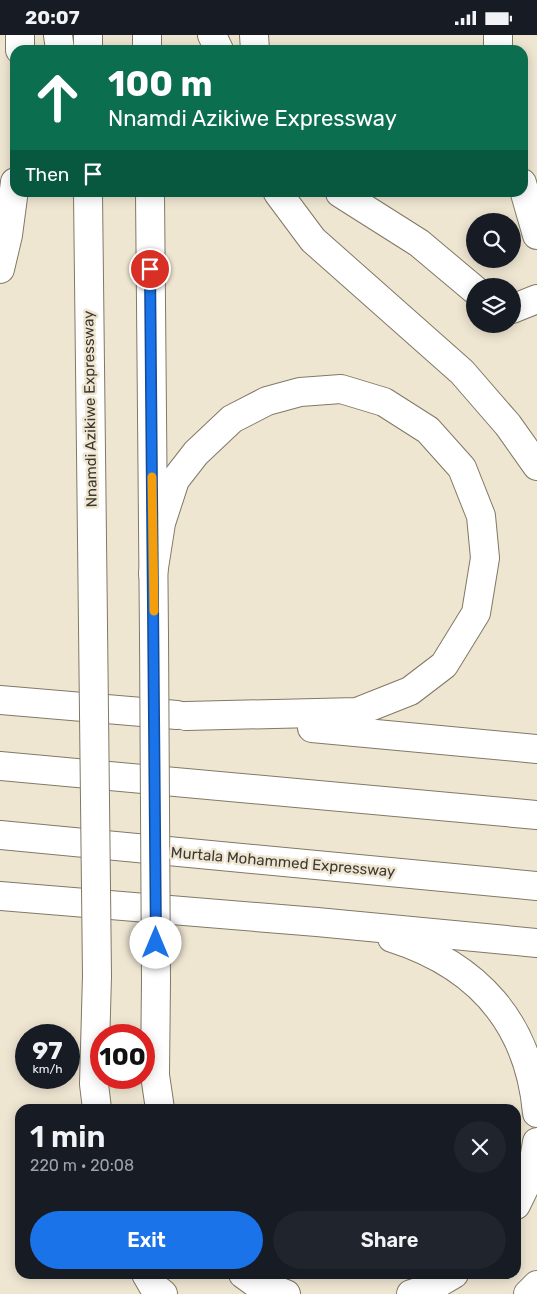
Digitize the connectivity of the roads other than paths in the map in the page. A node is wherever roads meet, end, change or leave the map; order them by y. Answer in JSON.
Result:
{"nodes":[{"id":1,"x":13,"y":197,"type":"edge"},
{"id":2,"x":84,"y":197,"type":"edge"},
{"id":3,"x":88,"y":197,"type":"edge"},
{"id":4,"x":150,"y":197,"type":"edge"},
{"id":5,"x":281,"y":197,"type":"edge"},
{"id":6,"x":346,"y":197,"type":"edge"},
{"id":7,"x":526,"y":197,"type":"edge"},
{"id":8,"x":88,"y":230,"type":"junction"},
{"id":9,"x":537,"y":235,"type":"edge"},
{"id":10,"x":0,"y":269,"type":"edge"},
{"id":11,"x":466,"y":282,"type":"edge"},
{"id":12,"x":537,"y":299,"type":"edge"},
{"id":13,"x":521,"y":305,"type":"edge"},
{"id":14,"x":537,"y":466,"type":"edge"},
{"id":15,"x":153,"y":574,"type":"junction"},
{"id":16,"x":0,"y":700,"type":"edge"},
{"id":17,"x":186,"y":716,"type":"junction"},
{"id":18,"x":537,"y":749,"type":"edge"},
{"id":19,"x":0,"y":765,"type":"edge"},
{"id":20,"x":537,"y":815,"type":"edge"},
{"id":21,"x":0,"y":835,"type":"edge"},
{"id":22,"x":537,"y":886,"type":"edge"},
{"id":23,"x":0,"y":896,"type":"edge"},
{"id":24,"x":317,"y":922,"type":"junction"},
{"id":25,"x":537,"y":943,"type":"edge"},
{"id":26,"x":96,"y":1104,"type":"edge"},
{"id":27,"x":159,"y":1104,"type":"edge"},
{"id":28,"x":537,"y":1113,"type":"edge"},
{"id":29,"x":537,"y":1142,"type":"edge"},
{"id":30,"x":521,"y":1195,"type":"edge"},
{"id":31,"x":149,"y":1279,"type":"edge"},
{"id":32,"x":250,"y":1279,"type":"edge"},
{"id":33,"x":445,"y":1279,"type":"edge"},
{"id":34,"x":537,"y":1285,"type":"edge"},
{"id":35,"x":163,"y":1294,"type":"edge"},
{"id":36,"x":286,"y":1294,"type":"edge"},
{"id":37,"x":411,"y":1294,"type":"edge"},
{"id":38,"x":528,"y":1294,"type":"edge"}],
"edges":[{"from":1,"to":10,"type":"main road"},
{"from":2,"to":8,"type":"main road"},
{"from":3,"to":8,"type":"main road","name":"Nnamdi Azikiwe Expressway"},
{"from":4,"to":15,"type":"main road"},
{"from":5,"to":14,"type":"main road"},
{"from":6,"to":11,"type":"main road"},
{"from":7,"to":9,"type":"main road"},
{"from":8,"to":26,"type":"main road","name":"Nnamdi Azikiwe Expressway","bridge":true},
{"from":12,"to":13,"type":"main road"},
{"from":15,"to":17,"type":"main road"},
{"from":15,"to":27,"type":"main road","bridge":true},
{"from":16,"to":17,"type":"main road"},
{"from":17,"to":18,"type":"main road"},
{"from":19,"to":20,"type":"main road"},
{"from":21,"to":22,"type":"main road","name":"Murtala Mohammed Expressway"},
{"from":23,"to":24,"type":"main road"},
{"from":24,"to":25,"type":"main road"},
{"from":24,"to":28,"type":"main road"},
{"from":29,"to":30,"type":"main road"},
{"from":31,"to":35,"type":"main road"},
{"from":32,"to":36,"type":"main road"},
{"from":33,"to":37,"type":"main road"},
{"from":34,"to":38,"type":"main road"}]}
